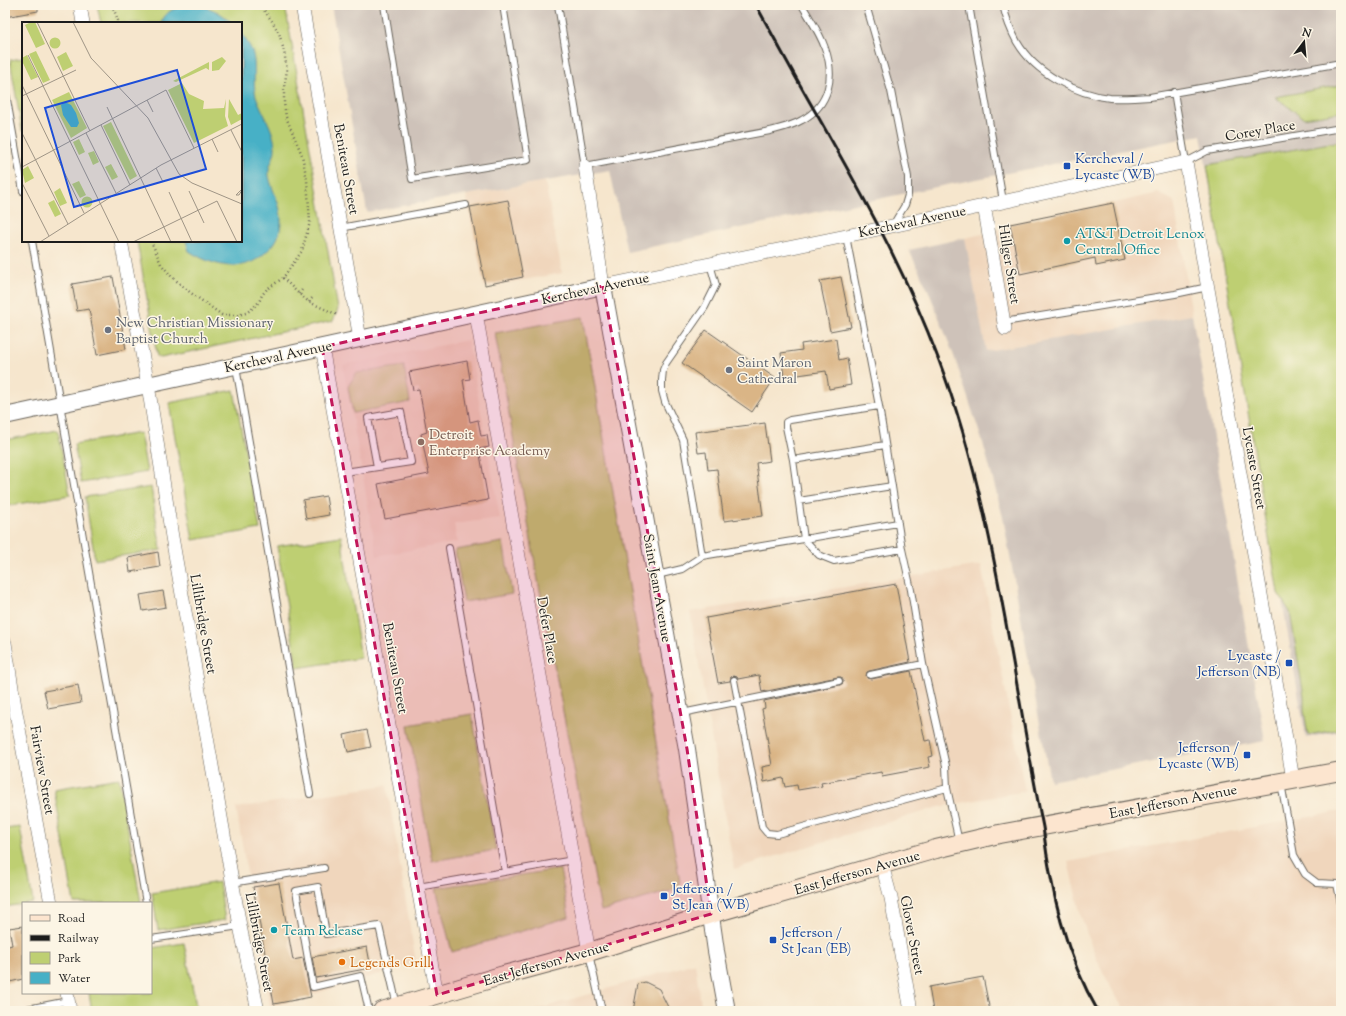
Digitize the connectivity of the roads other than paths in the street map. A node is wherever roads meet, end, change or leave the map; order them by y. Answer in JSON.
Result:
{"nodes":[{"id":1,"x":80,"y":5,"type":"edge"},
{"id":2,"x":302,"y":5,"type":"edge"},
{"id":3,"x":384,"y":5,"type":"edge"},
{"id":4,"x":503,"y":5,"type":"edge"},
{"id":5,"x":558,"y":5,"type":"edge"},
{"id":6,"x":802,"y":5,"type":"edge"},
{"id":7,"x":866,"y":5,"type":"edge"},
{"id":8,"x":968,"y":5,"type":"edge"},
{"id":9,"x":1003,"y":5,"type":"edge"},
{"id":10,"x":83,"y":22,"type":"edge"},
{"id":11,"x":1341,"y":63,"type":"edge"},
{"id":12,"x":5,"y":88,"type":"edge"},
{"id":13,"x":1174,"y":92,"type":"junction"},
{"id":14,"x":1341,"y":128,"type":"edge"},
{"id":15,"x":1186,"y":162,"type":"junction"},
{"id":16,"x":584,"y":166,"type":"junction"},
{"id":17,"x":22,"y":185,"type":"edge"},
{"id":18,"x":1003,"y":201,"type":"junction"},
{"id":19,"x":466,"y":205,"type":"dead end"},
{"id":20,"x":984,"y":205,"type":"junction"},
{"id":21,"x":893,"y":225,"type":"junction"},
{"id":22,"x":340,"y":228,"type":"junction"},
{"id":23,"x":846,"y":236,"type":"junction"},
{"id":24,"x":32,"y":242,"type":"edge"},
{"id":25,"x":121,"y":242,"type":"edge"},
{"id":26,"x":710,"y":264,"type":"junction"},
{"id":27,"x":603,"y":286,"type":"junction"},
{"id":28,"x":1208,"y":287,"type":"junction"},
{"id":29,"x":476,"y":314,"type":"junction"},
{"id":30,"x":1004,"y":325,"type":"joint"},
{"id":31,"x":360,"y":339,"type":"junction"},
{"id":32,"x":322,"y":347,"type":"junction"},
{"id":33,"x":236,"y":366,"type":"junction"},
{"id":34,"x":148,"y":385,"type":"junction"},
{"id":35,"x":60,"y":404,"type":"junction"},
{"id":36,"x":879,"y":406,"type":"junction"},
{"id":37,"x":5,"y":416,"type":"edge"},
{"id":38,"x":885,"y":445,"type":"junction"},
{"id":39,"x":793,"y":460,"type":"junction"},
{"id":40,"x":377,"y":467,"type":"junction"},
{"id":41,"x":344,"y":472,"type":"junction"},
{"id":42,"x":892,"y":486,"type":"junction"},
{"id":43,"x":799,"y":501,"type":"junction"},
{"id":44,"x":898,"y":523,"type":"junction"},
{"id":45,"x":804,"y":539,"type":"junction"},
{"id":46,"x":449,"y":548,"type":"dead end"},
{"id":47,"x":902,"y":549,"type":"junction"},
{"id":48,"x":702,"y":556,"type":"junction"},
{"id":49,"x":656,"y":575,"type":"junction"},
{"id":50,"x":5,"y":643,"type":"edge"},
{"id":51,"x":923,"y":664,"type":"junction"},
{"id":52,"x":870,"y":675,"type":"dead end"},
{"id":53,"x":734,"y":680,"type":"dead end"},
{"id":54,"x":839,"y":681,"type":"dead end"},
{"id":55,"x":738,"y":702,"type":"junction"},
{"id":56,"x":680,"y":713,"type":"junction"},
{"id":57,"x":1341,"y":771,"type":"edge"},
{"id":58,"x":1287,"y":780,"type":"junction"},
{"id":59,"x":947,"y":788,"type":"junction"},
{"id":60,"x":310,"y":794,"type":"dead end"},
{"id":61,"x":959,"y":844,"type":"junction"},
{"id":62,"x":573,"y":860,"type":"junction"},
{"id":63,"x":882,"y":865,"type":"junction"},
{"id":64,"x":324,"y":868,"type":"dead end"},
{"id":65,"x":505,"y":872,"type":"junction"},
{"id":66,"x":232,"y":883,"type":"junction"},
{"id":67,"x":1339,"y":883,"type":"edge"},
{"id":68,"x":418,"y":887,"type":"junction"},
{"id":69,"x":51,"y":902,"type":"edge"},
{"id":70,"x":146,"y":902,"type":"edge"},
{"id":71,"x":1341,"y":904,"type":"edge"},
{"id":72,"x":711,"y":914,"type":"junction"},
{"id":73,"x":240,"y":926,"type":"junction"},
{"id":74,"x":152,"y":939,"type":"edge"},
{"id":75,"x":589,"y":952,"type":"junction"},
{"id":76,"x":437,"y":995,"type":"junction"},
{"id":77,"x":68,"y":1002,"type":"edge"},
{"id":78,"x":390,"y":1009,"type":"edge"},
{"id":79,"x":17,"y":1011,"type":"edge"},
{"id":80,"x":258,"y":1011,"type":"edge"},
{"id":81,"x":369,"y":1011,"type":"edge"},
{"id":82,"x":602,"y":1011,"type":"edge"},
{"id":83,"x":727,"y":1011,"type":"edge"},
{"id":84,"x":911,"y":1011,"type":"edge"}],
"edges":[{"from":1,"to":10,"type":"street"},
{"from":2,"to":22,"type":"street","name":"Beniteau Street"},
{"from":3,"to":4,"type":"lane"},
{"from":5,"to":16,"type":"lane"},
{"from":6,"to":16,"type":"lane"},
{"from":7,"to":21,"type":"lane"},
{"from":8,"to":18,"type":"lane"},
{"from":9,"to":13,"type":"lane"},
{"from":11,"to":13,"type":"lane"},
{"from":12,"to":17,"type":"lane"},
{"from":13,"to":15,"type":"lane"},
{"from":14,"to":15,"type":"lane","name":"Corey Place"},
{"from":15,"to":18,"type":"street","name":"Kercheval Avenue"},
{"from":15,"to":28,"type":"street","name":"Lycaste Street"},
{"from":16,"to":27,"type":"street","name":"Saint Jean Avenue"},
{"from":18,"to":20,"type":"street","name":"Kercheval Avenue"},
{"from":19,"to":22,"type":"lane"},
{"from":20,"to":21,"type":"street","name":"Kercheval Avenue"},
{"from":20,"to":30,"type":"street","name":"Hillger Street"},
{"from":21,"to":23,"type":"street","name":"Kercheval Avenue"},
{"from":22,"to":31,"type":"street","name":"Beniteau Street"},
{"from":23,"to":26,"type":"street","name":"Kercheval Avenue"},
{"from":23,"to":36,"type":"lane"},
{"from":24,"to":35,"type":"lane"},
{"from":25,"to":34,"type":"street","name":"Lillibridge Street"},
{"from":26,"to":27,"type":"street","name":"Kercheval Avenue"},
{"from":26,"to":48,"type":"lane"},
{"from":27,"to":29,"type":"street","name":"Kercheval Avenue"},
{"from":27,"to":49,"type":"street","name":"Saint Jean Avenue"},
{"from":28,"to":30,"type":"lane"},
{"from":28,"to":58,"type":"street","name":"Lycaste Street"},
{"from":29,"to":31,"type":"street","name":"Kercheval Avenue"},
{"from":29,"to":62,"type":"street","name":"Defer Place"},
{"from":31,"to":32,"type":"street","name":"Kercheval Avenue"},
{"from":32,"to":33,"type":"street","name":"Kercheval Avenue"},
{"from":32,"to":41,"type":"street","name":"Beniteau Street"},
{"from":33,"to":34,"type":"street","name":"Kercheval Avenue"},
{"from":33,"to":60,"type":"lane"},
{"from":34,"to":35,"type":"street","name":"Kercheval Avenue"},
{"from":34,"to":66,"type":"street","name":"Lillibridge Street"},
{"from":35,"to":37,"type":"street","name":"Kercheval Avenue"},
{"from":35,"to":70,"type":"lane"},
{"from":36,"to":38,"type":"lane"},
{"from":36,"to":39,"type":"lane"},
{"from":38,"to":39,"type":"lane"},
{"from":38,"to":42,"type":"lane"},
{"from":39,"to":43,"type":"lane"},
{"from":40,"to":40,"type":"lane"},
{"from":40,"to":41,"type":"lane"},
{"from":41,"to":68,"type":"street","name":"Beniteau Street"},
{"from":42,"to":43,"type":"lane"},
{"from":42,"to":44,"type":"lane"},
{"from":43,"to":45,"type":"lane"},
{"from":44,"to":45,"type":"lane"},
{"from":44,"to":47,"type":"lane"},
{"from":45,"to":47,"type":"lane"},
{"from":45,"to":48,"type":"lane"},
{"from":46,"to":65,"type":"lane"},
{"from":47,"to":51,"type":"lane"},
{"from":48,"to":49,"type":"lane"},
{"from":49,"to":56,"type":"street","name":"Saint Jean Avenue"},
{"from":50,"to":69,"type":"street","name":"Fairview Street"},
{"from":51,"to":52,"type":"lane"},
{"from":51,"to":59,"type":"lane"},
{"from":53,"to":55,"type":"lane"},
{"from":54,"to":55,"type":"lane"},
{"from":55,"to":56,"type":"lane"},
{"from":55,"to":59,"type":"lane"},
{"from":56,"to":72,"type":"street","name":"Saint Jean Avenue"},
{"from":57,"to":58,"type":"main road","name":"East Jefferson Avenue"},
{"from":58,"to":61,"type":"main road","name":"East Jefferson Avenue"},
{"from":58,"to":67,"type":"lane"},
{"from":59,"to":61,"type":"lane"},
{"from":61,"to":63,"type":"main road","name":"East Jefferson Avenue"},
{"from":62,"to":65,"type":"lane"},
{"from":62,"to":75,"type":"street","name":"Defer Place"},
{"from":63,"to":72,"type":"main road","name":"East Jefferson Avenue"},
{"from":63,"to":84,"type":"street","name":"Glover Street"},
{"from":64,"to":66,"type":"lane"},
{"from":65,"to":68,"type":"lane"},
{"from":66,"to":73,"type":"street","name":"Lillibridge Street"},
{"from":67,"to":71,"type":"lane"},
{"from":68,"to":76,"type":"street","name":"Beniteau Street"},
{"from":72,"to":75,"type":"main road","name":"East Jefferson Avenue"},
{"from":72,"to":83,"type":"street","name":"Saint Jean Avenue"},
{"from":73,"to":74,"type":"lane"},
{"from":73,"to":80,"type":"street","name":"Lillibridge Street"},
{"from":75,"to":76,"type":"main road","name":"East Jefferson Avenue"},
{"from":75,"to":82,"type":"lane"},
{"from":76,"to":78,"type":"main road","name":"East Jefferson Avenue"},
{"from":77,"to":79,"type":"lane"},
{"from":78,"to":81,"type":"lane"}]}
